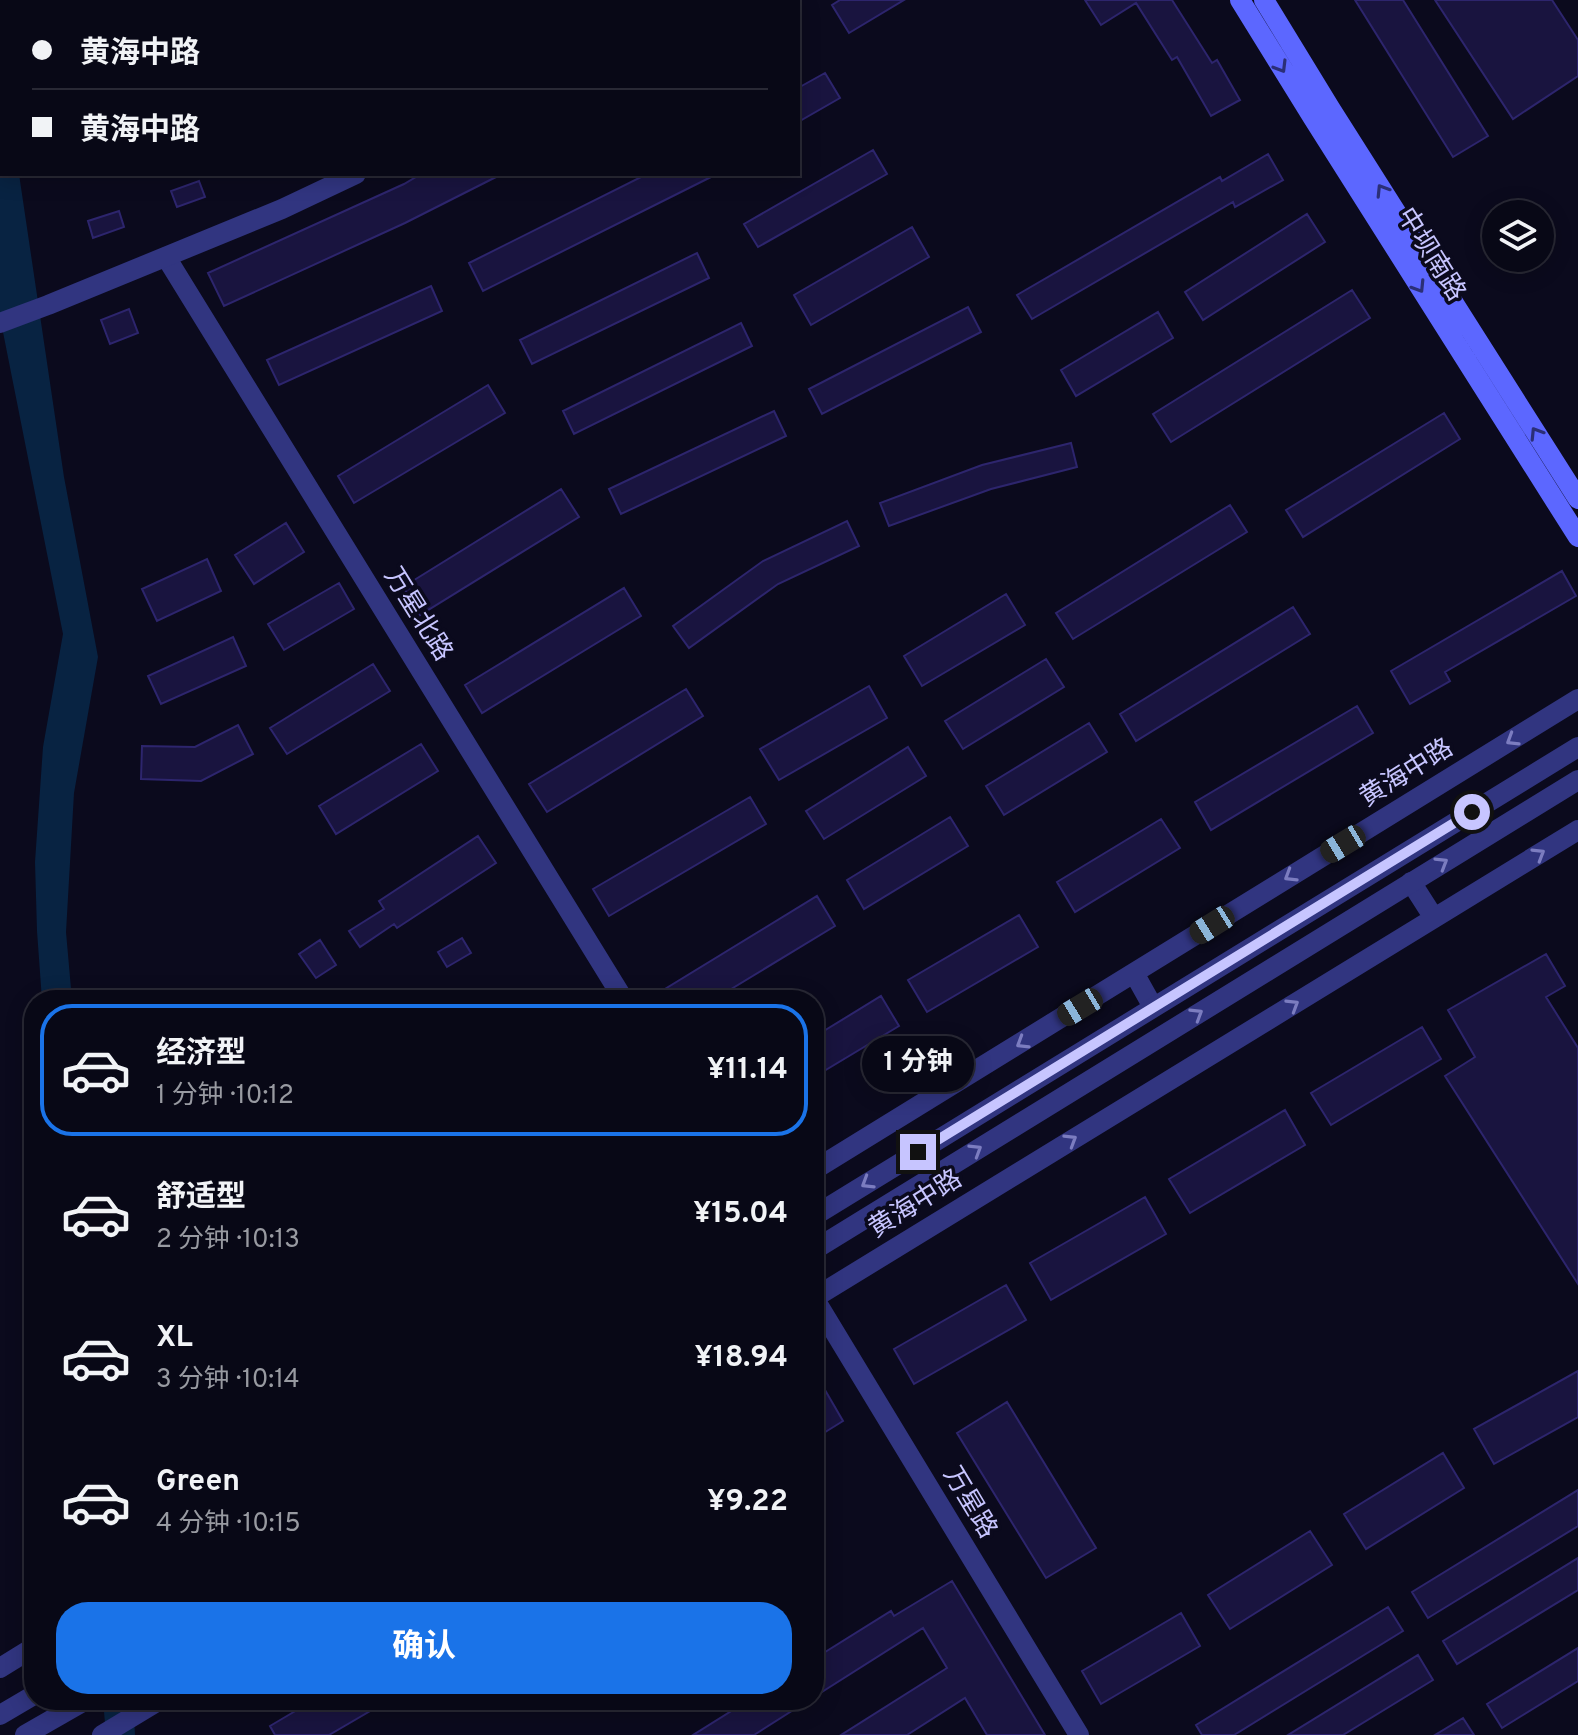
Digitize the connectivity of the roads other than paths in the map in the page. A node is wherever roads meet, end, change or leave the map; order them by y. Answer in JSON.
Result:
{"nodes":[{"id":1,"x":1240,"y":0,"type":"edge"},
{"id":2,"x":1264,"y":0,"type":"edge"},
{"id":3,"x":352,"y":176,"type":"edge"},
{"id":4,"x":166,"y":257,"type":"junction"},
{"id":5,"x":0,"y":323,"type":"edge"},
{"id":6,"x":1578,"y":499,"type":"edge"},
{"id":7,"x":1578,"y":537,"type":"edge"},
{"id":8,"x":1578,"y":699,"type":"edge"},
{"id":9,"x":1578,"y":747,"type":"edge"},
{"id":10,"x":1578,"y":780,"type":"edge"},
{"id":11,"x":1578,"y":830,"type":"edge"},
{"id":12,"x":1411,"y":882,"type":"junction"},
{"id":13,"x":1434,"y":918,"type":"junction"},
{"id":14,"x":1134,"y":973,"type":"junction"},
{"id":15,"x":618,"y":990,"type":"edge"},
{"id":16,"x":1153,"y":1007,"type":"junction"},
{"id":17,"x":824,"y":1164,"type":"edge"},
{"id":18,"x":824,"y":1210,"type":"edge"},
{"id":19,"x":824,"y":1244,"type":"edge"},
{"id":20,"x":824,"y":1292,"type":"edge"},
{"id":21,"x":824,"y":1314,"type":"edge"},
{"id":22,"x":24,"y":1653,"type":"edge"},
{"id":23,"x":0,"y":1668,"type":"edge"},
{"id":24,"x":24,"y":1701,"type":"edge"},
{"id":25,"x":69,"y":1710,"type":"edge"},
{"id":26,"x":143,"y":1710,"type":"edge"},
{"id":27,"x":0,"y":1715,"type":"edge"},
{"id":28,"x":25,"y":1735,"type":"edge"},
{"id":29,"x":102,"y":1735,"type":"edge"},
{"id":30,"x":1079,"y":1735,"type":"edge"}],
"edges":[{"from":1,"to":7,"type":"main road","name":"中坝南路","one_way":true},
{"from":6,"to":2,"type":"main road","name":"中坝南路","one_way":true},
{"from":3,"to":4,"type":"street"},
{"from":4,"to":5,"type":"street"},
{"from":4,"to":15,"type":"street","name":"万星北路"},
{"from":8,"to":14,"type":"street","name":"黄海中路","one_way":true},
{"from":9,"to":16,"type":"street","name":"黄海中路"},
{"from":12,"to":10,"type":"street","name":"黄海中路","one_way":true},
{"from":13,"to":11,"type":"street","name":"黄海中路","one_way":true},
{"from":12,"to":13,"type":"street"},
{"from":19,"to":12,"type":"street","name":"黄海中路","one_way":true},
{"from":20,"to":13,"type":"street","name":"黄海中路","one_way":true},
{"from":14,"to":16,"type":"street"},
{"from":14,"to":17,"type":"street","name":"黄海中路","one_way":true},
{"from":16,"to":18,"type":"street","name":"黄海中路","one_way":true},
{"from":21,"to":30,"type":"street","name":"万星路"},
{"from":22,"to":23,"type":"street"},
{"from":24,"to":27,"type":"street"},
{"from":25,"to":28,"type":"street"},
{"from":26,"to":29,"type":"street"}]}
